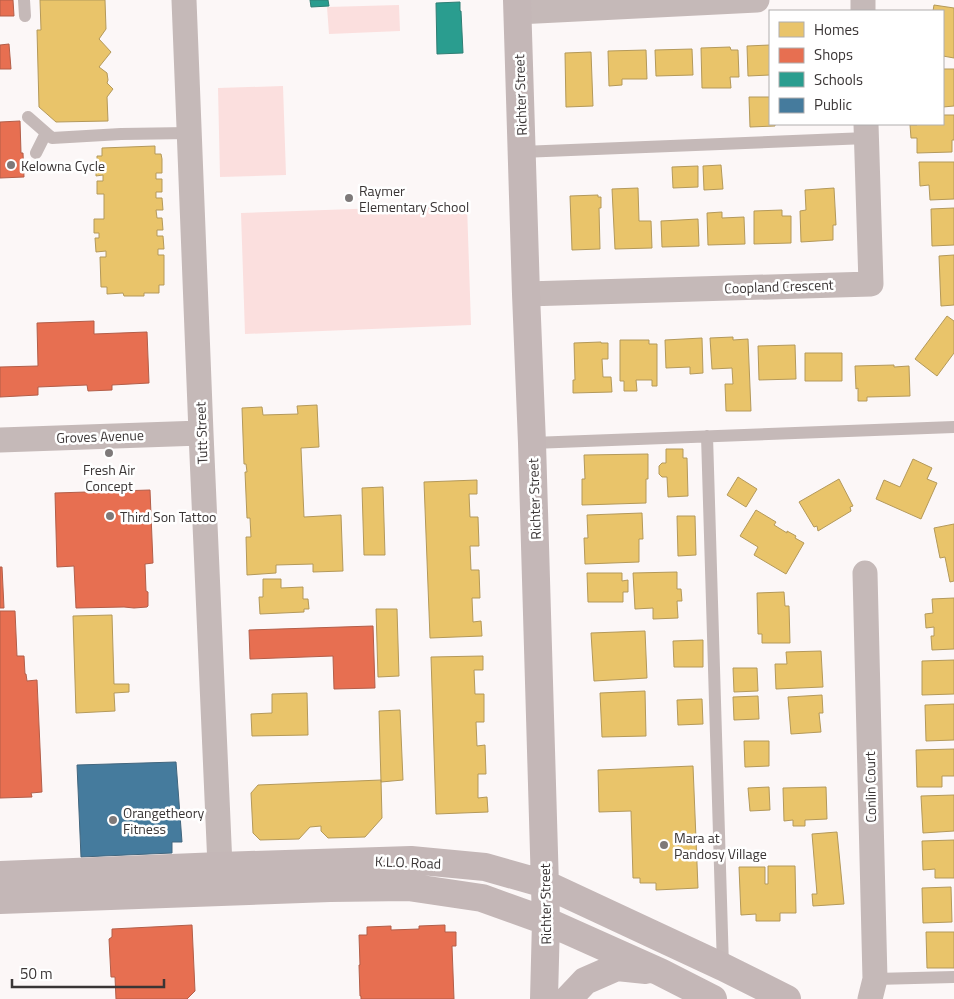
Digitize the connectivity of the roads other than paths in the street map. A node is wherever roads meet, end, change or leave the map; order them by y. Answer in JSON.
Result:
{"nodes":[{"id":1,"x":24,"y":0,"type":"edge"},
{"id":2,"x":184,"y":0,"type":"edge"},
{"id":3,"x":757,"y":0,"type":"edge"},
{"id":4,"x":517,"y":6,"type":"edge"},
{"id":5,"x":25,"y":16,"type":"dead end"},
{"id":6,"x":28,"y":117,"type":"dead end"},
{"id":7,"x":867,"y":131,"type":"edge"},
{"id":8,"x":46,"y":133,"type":"junction"},
{"id":9,"x":189,"y":133,"type":"junction"},
{"id":10,"x":522,"y":152,"type":"junction"},
{"id":11,"x":36,"y":153,"type":"dead end"},
{"id":12,"x":526,"y":294,"type":"junction"},
{"id":13,"x":954,"y":427,"type":"edge"},
{"id":14,"x":201,"y":433,"type":"junction"},
{"id":15,"x":707,"y":436,"type":"junction"},
{"id":16,"x":0,"y":440,"type":"edge"},
{"id":17,"x":532,"y":443,"type":"junction"},
{"id":18,"x":865,"y":573,"type":"dead end"},
{"id":19,"x":220,"y":866,"type":"junction"},
{"id":20,"x":0,"y":875,"type":"edge"},
{"id":21,"x":545,"y":884,"type":"junction"},
{"id":22,"x":0,"y":900,"type":"edge"},
{"id":23,"x":546,"y":921,"type":"junction"},
{"id":24,"x":723,"y":967,"type":"junction"},
{"id":25,"x":660,"y":972,"type":"junction"},
{"id":26,"x":954,"y":977,"type":"edge"},
{"id":27,"x":873,"y":989,"type":"edge"},
{"id":28,"x":544,"y":999,"type":"edge"},
{"id":29,"x":568,"y":999,"type":"edge"},
{"id":30,"x":713,"y":999,"type":"edge"},
{"id":31,"x":787,"y":999,"type":"edge"}],
"edges":[{"from":1,"to":5,"type":"lane"},
{"from":2,"to":9,"type":"street","name":"Tutt Street"},
{"from":3,"to":4,"type":"street"},
{"from":4,"to":10,"type":"main road","name":"Richter Street"},
{"from":6,"to":8,"type":"lane"},
{"from":7,"to":10,"type":"lane"},
{"from":7,"to":12,"type":"street","name":"Coopland Crescent"},
{"from":8,"to":9,"type":"lane"},
{"from":8,"to":11,"type":"lane"},
{"from":9,"to":14,"type":"street","name":"Tutt Street"},
{"from":10,"to":12,"type":"main road","name":"Richter Street"},
{"from":12,"to":17,"type":"main road","name":"Richter Street"},
{"from":13,"to":15,"type":"lane"},
{"from":14,"to":16,"type":"street","name":"Groves Avenue"},
{"from":14,"to":19,"type":"street","name":"Tutt Street"},
{"from":15,"to":17,"type":"lane"},
{"from":15,"to":24,"type":"lane"},
{"from":17,"to":21,"type":"main road","name":"Richter Street"},
{"from":18,"to":27,"type":"street","name":"Conlin Court"},
{"from":19,"to":20,"type":"main road","name":"K.L.O. Road"},
{"from":19,"to":21,"type":"main road","name":"K.L.O. Road"},
{"from":21,"to":23,"type":"main road","name":"Richter Street"},
{"from":21,"to":24,"type":"main road","name":"K.L.O. Road"},
{"from":22,"to":23,"type":"main road","name":"K.L.O. Road"},
{"from":23,"to":25,"type":"main road","name":"K.L.O. Road"},
{"from":23,"to":28,"type":"main road","name":"Richter Street"},
{"from":24,"to":31,"type":"main road","name":"K.L.O. Road"},
{"from":25,"to":29,"type":"main road"},
{"from":25,"to":30,"type":"main road","name":"K.L.O. Road"},
{"from":26,"to":27,"type":"lane"}]}
